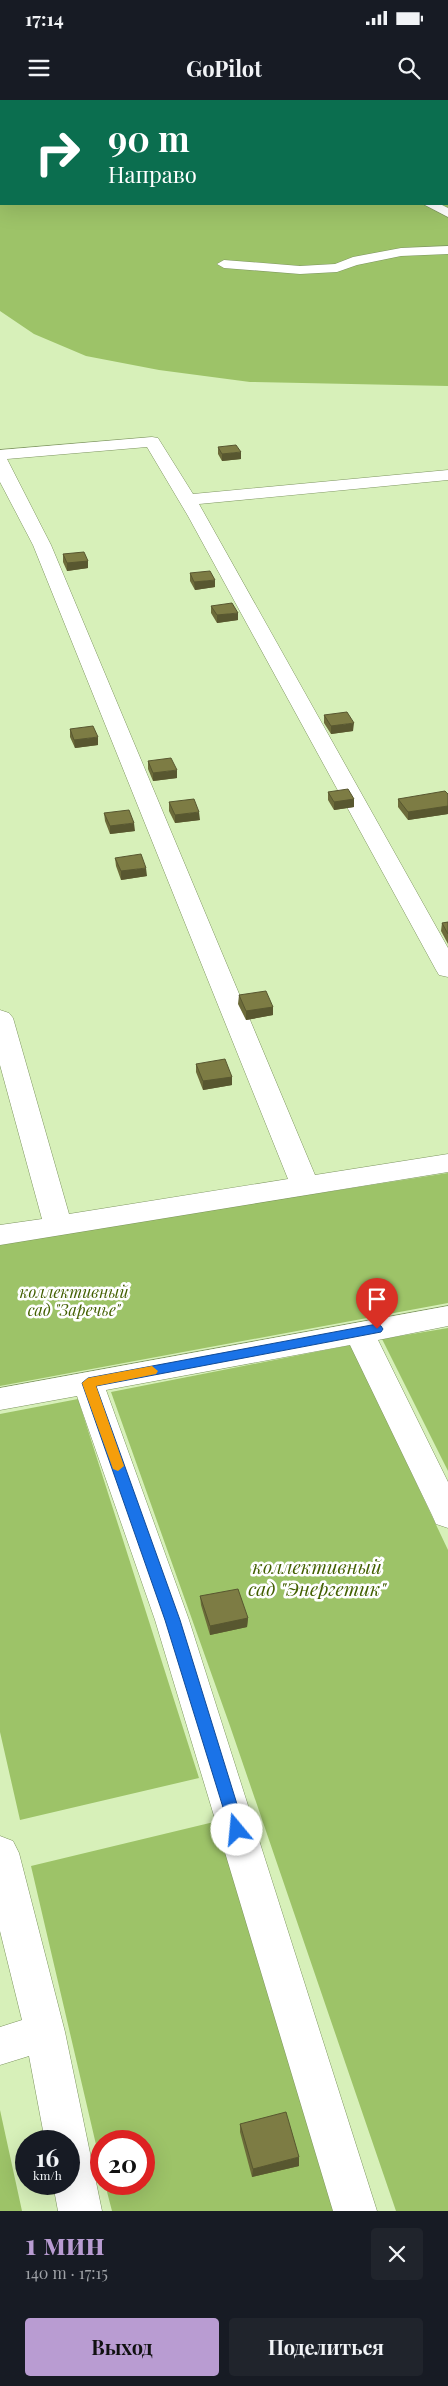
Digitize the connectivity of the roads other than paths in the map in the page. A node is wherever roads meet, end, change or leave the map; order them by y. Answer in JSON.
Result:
{"nodes":[{"id":1,"x":432,"y":205,"type":"edge"},
{"id":2,"x":448,"y":213,"type":"edge"},
{"id":3,"x":448,"y":250,"type":"edge"},
{"id":4,"x":224,"y":264,"type":"dead end"},
{"id":5,"x":0,"y":455,"type":"edge"},
{"id":6,"x":2,"y":473,"type":"edge"},
{"id":7,"x":448,"y":475,"type":"edge"},
{"id":8,"x":187,"y":500,"type":"junction"},
{"id":9,"x":448,"y":970,"type":"edge"},
{"id":10,"x":0,"y":1018,"type":"edge"},
{"id":11,"x":448,"y":1163,"type":"edge"},
{"id":12,"x":305,"y":1186,"type":"junction"},
{"id":13,"x":58,"y":1225,"type":"junction"},
{"id":14,"x":0,"y":1235,"type":"edge"},
{"id":15,"x":448,"y":1316,"type":"edge"},
{"id":16,"x":359,"y":1332,"type":"junction"},
{"id":17,"x":88,"y":1383,"type":"junction"},
{"id":18,"x":0,"y":1399,"type":"edge"},
{"id":19,"x":448,"y":1515,"type":"edge"},
{"id":20,"x":0,"y":1853,"type":"edge"},
{"id":21,"x":45,"y":2032,"type":"junction"},
{"id":22,"x":0,"y":2046,"type":"edge"},
{"id":23,"x":64,"y":2130,"type":"edge"},
{"id":24,"x":77,"y":2195,"type":"edge"},
{"id":25,"x":80,"y":2211,"type":"edge"},
{"id":26,"x":355,"y":2211,"type":"edge"}],
"edges":[{"from":1,"to":2,"type":"lane"},
{"from":3,"to":4,"type":"lane"},
{"from":5,"to":8,"type":"lane"},
{"from":6,"to":12,"type":"lane"},
{"from":7,"to":8,"type":"lane"},
{"from":8,"to":9,"type":"lane"},
{"from":10,"to":13,"type":"lane"},
{"from":11,"to":12,"type":"lane"},
{"from":12,"to":13,"type":"lane"},
{"from":13,"to":14,"type":"lane"},
{"from":15,"to":16,"type":"lane"},
{"from":16,"to":17,"type":"lane"},
{"from":16,"to":19,"type":"lane"},
{"from":17,"to":18,"type":"lane"},
{"from":17,"to":26,"type":"lane"},
{"from":20,"to":21,"type":"lane"},
{"from":21,"to":22,"type":"lane"},
{"from":21,"to":23,"type":"lane"},
{"from":24,"to":25,"type":"lane"}]}
